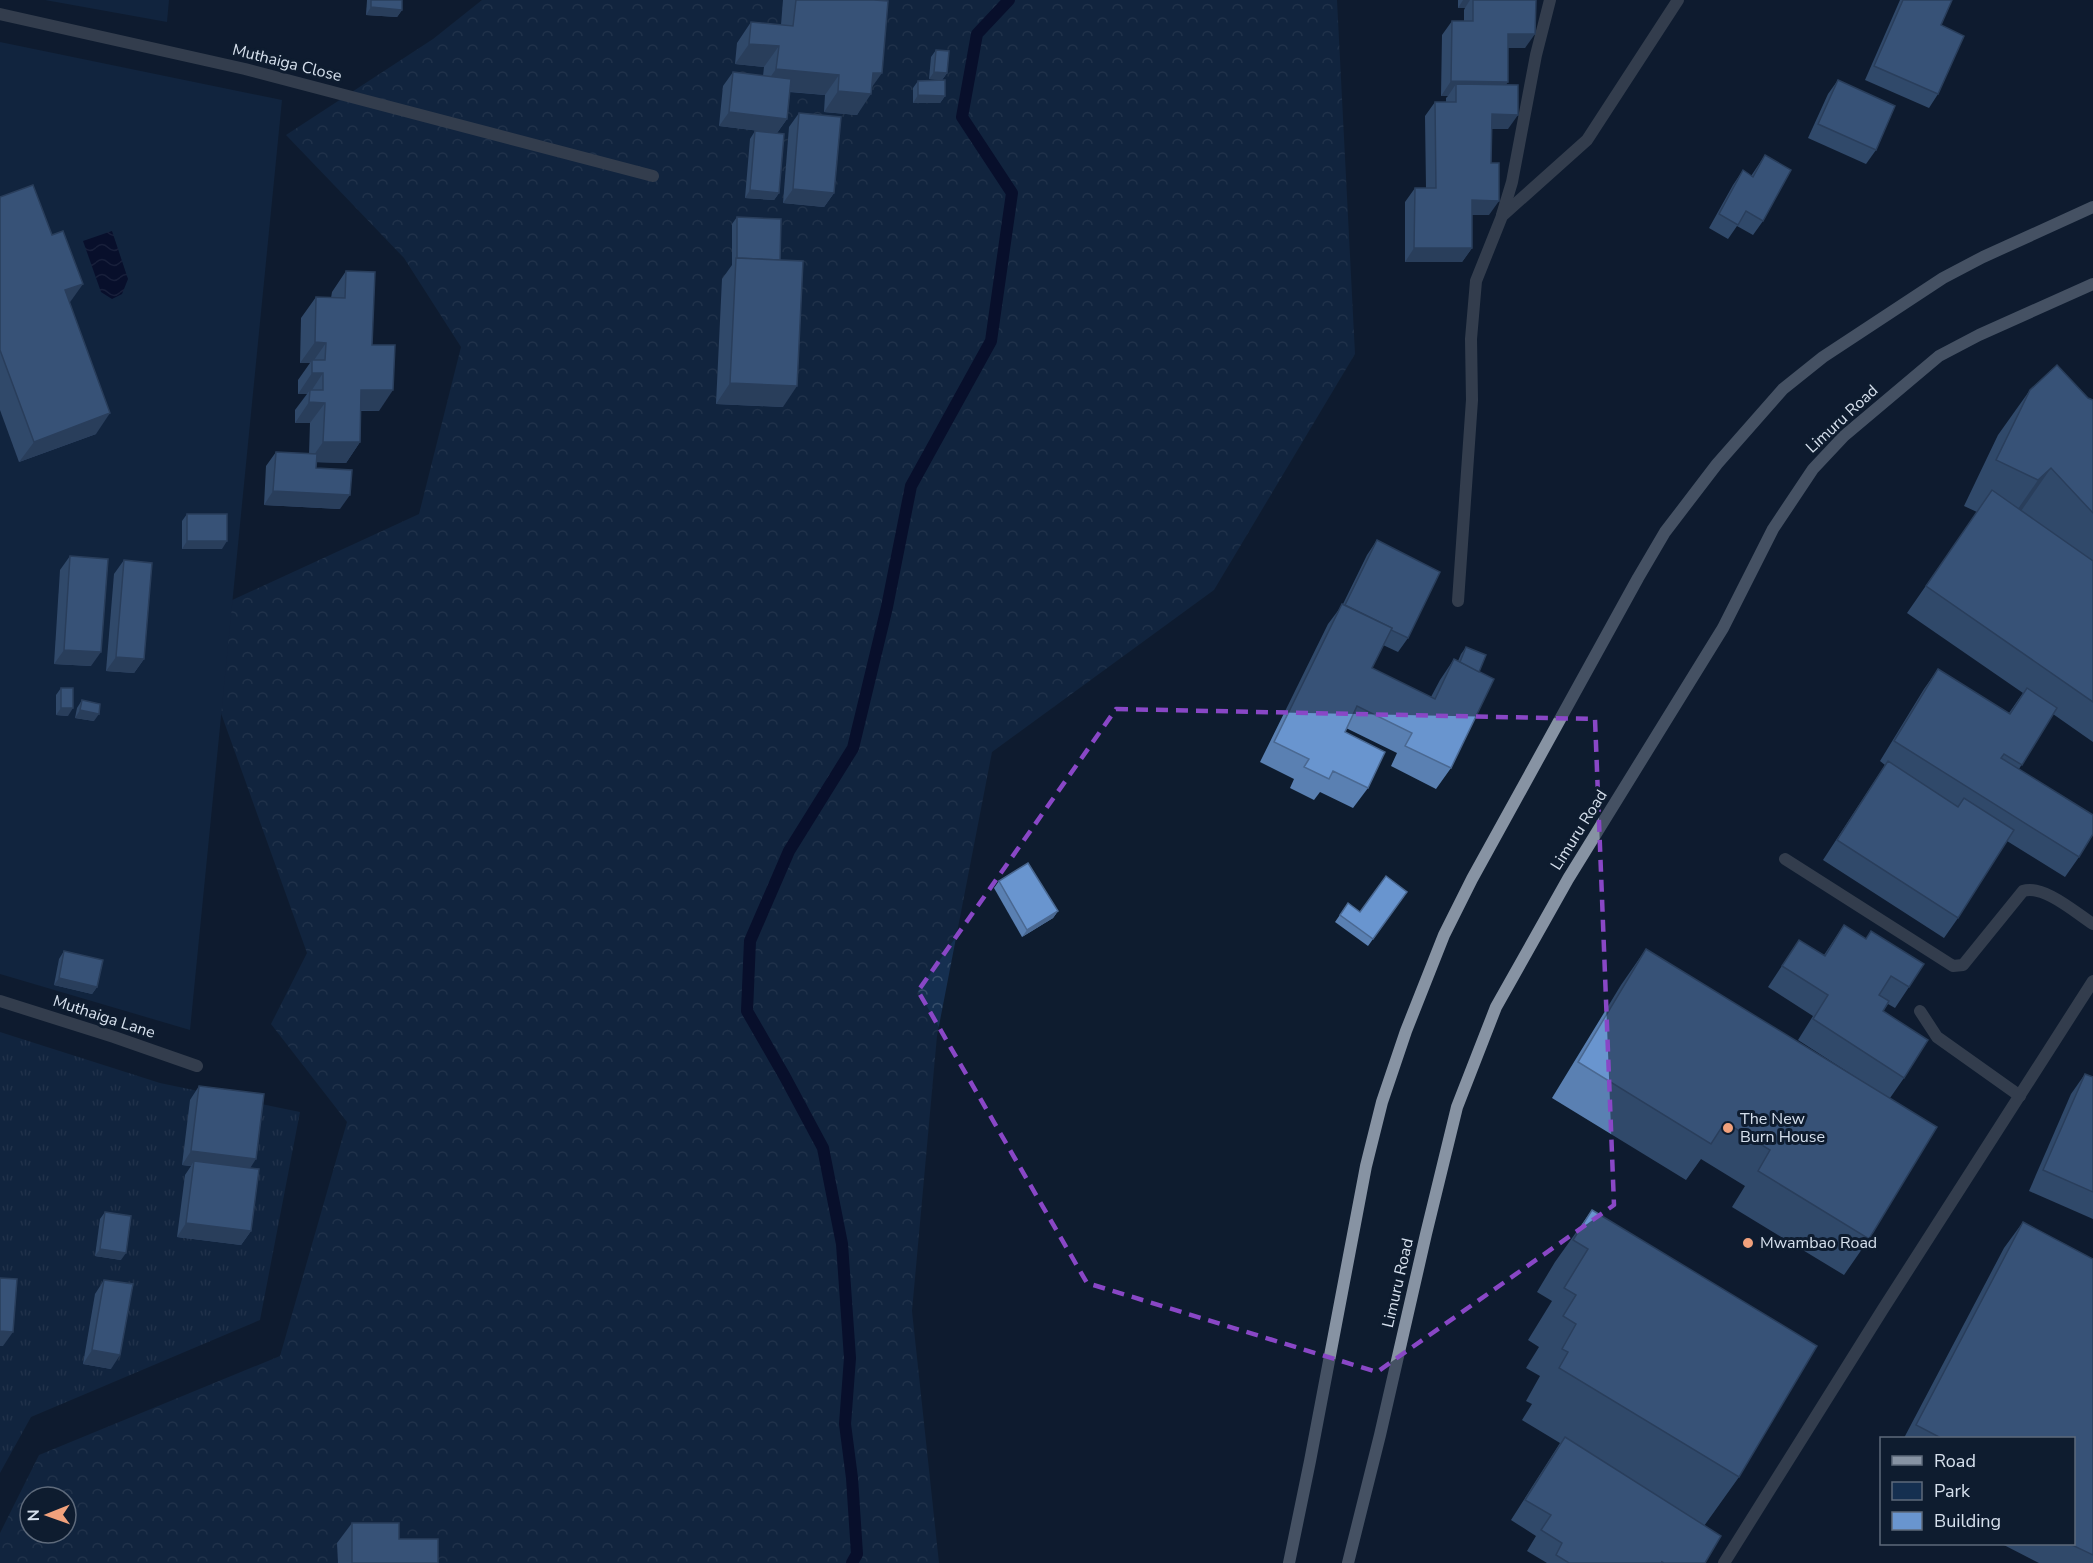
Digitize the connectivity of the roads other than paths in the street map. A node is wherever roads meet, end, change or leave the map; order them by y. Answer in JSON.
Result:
{"nodes":[{"id":1,"x":1550,"y":0,"type":"edge"},
{"id":2,"x":1678,"y":0,"type":"edge"},
{"id":3,"x":0,"y":14,"type":"edge"},
{"id":4,"x":653,"y":176,"type":"dead end"},
{"id":5,"x":2093,"y":207,"type":"edge"},
{"id":6,"x":1502,"y":216,"type":"junction"},
{"id":7,"x":2093,"y":284,"type":"edge"},
{"id":8,"x":1458,"y":601,"type":"dead end"},
{"id":9,"x":1785,"y":859,"type":"dead end"},
{"id":10,"x":2093,"y":924,"type":"edge"},
{"id":11,"x":2093,"y":981,"type":"edge"},
{"id":12,"x":0,"y":1001,"type":"edge"},
{"id":13,"x":1920,"y":1011,"type":"dead end"},
{"id":14,"x":197,"y":1066,"type":"dead end"},
{"id":15,"x":2020,"y":1096,"type":"junction"},
{"id":16,"x":1288,"y":1563,"type":"edge"},
{"id":17,"x":1348,"y":1563,"type":"edge"},
{"id":18,"x":1724,"y":1563,"type":"edge"}],
"edges":[{"from":1,"to":6,"type":"street"},
{"from":2,"to":6,"type":"street"},
{"from":3,"to":4,"type":"street","name":"Muthaiga Close"},
{"from":5,"to":16,"type":"main road"},
{"from":6,"to":8,"type":"street"},
{"from":7,"to":17,"type":"main road","name":"Limuru Road"},
{"from":9,"to":10,"type":"street"},
{"from":11,"to":15,"type":"street"},
{"from":12,"to":14,"type":"street","name":"Muthaiga Lane"},
{"from":13,"to":15,"type":"street"},
{"from":15,"to":18,"type":"street"}]}
